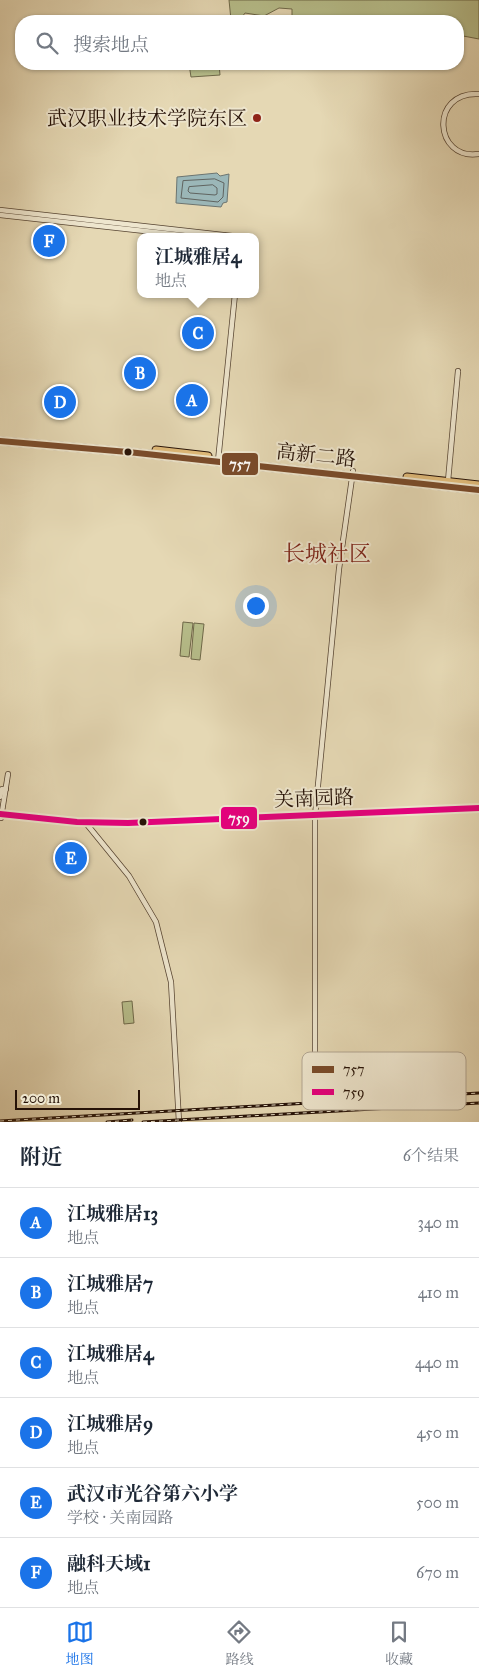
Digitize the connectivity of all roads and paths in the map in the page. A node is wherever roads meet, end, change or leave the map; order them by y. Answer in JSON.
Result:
{"nodes":[{"id":1,"x":479,"y":94,"type":"edge"},
{"id":2,"x":479,"y":154,"type":"edge"},
{"id":3,"x":0,"y":210,"type":"edge"},
{"id":4,"x":0,"y":216,"type":"edge"},
{"id":5,"x":161,"y":233,"type":"edge"},
{"id":6,"x":213,"y":233,"type":"edge"},
{"id":7,"x":235,"y":298,"type":"edge"},
{"id":8,"x":458,"y":371,"type":"dead end"},
{"id":9,"x":0,"y":437,"type":"edge"},
{"id":10,"x":0,"y":441,"type":"edge"},
{"id":11,"x":218,"y":459,"type":"junction"},
{"id":12,"x":352,"y":473,"type":"junction"},
{"id":13,"x":448,"y":481,"type":"junction"},
{"id":14,"x":479,"y":485,"type":"edge"},
{"id":15,"x":479,"y":490,"type":"edge"},
{"id":16,"x":8,"y":774,"type":"dead end"},
{"id":17,"x":6,"y":789,"type":"junction"},
{"id":18,"x":0,"y":797,"type":"edge"},
{"id":19,"x":479,"y":809,"type":"edge"},
{"id":20,"x":315,"y":815,"type":"junction"},
{"id":21,"x":0,"y":816,"type":"edge"},
{"id":22,"x":86,"y":823,"type":"junction"},
{"id":23,"x":315,"y":1052,"type":"edge"},
{"id":24,"x":179,"y":1122,"type":"edge"}],
"edges":[{"from":1,"to":2,"type":"street"},
{"from":3,"to":6,"type":"street"},
{"from":4,"to":5,"type":"street"},
{"from":7,"to":11,"type":"street"},
{"from":8,"to":13,"type":"street"},
{"from":9,"to":11,"type":"main road","name":"高新二路"},
{"from":10,"to":11,"type":"main road","name":"高新二路"},
{"from":11,"to":12,"type":"main road","name":"高新二路"},
{"from":12,"to":13,"type":"main road","name":"高新二路"},
{"from":12,"to":15,"type":"main road","name":"高新二路"},
{"from":12,"to":20,"type":"street"},
{"from":13,"to":14,"type":"main road","name":"高新二路"},
{"from":16,"to":17,"type":"street"},
{"from":17,"to":18,"type":"street"},
{"from":17,"to":21,"type":"street"},
{"from":19,"to":20,"type":"main road","name":"关南园路"},
{"from":20,"to":22,"type":"main road","name":"关南园路"},
{"from":20,"to":23,"type":"street"},
{"from":21,"to":22,"type":"main road","name":"关南园路"},
{"from":22,"to":24,"type":"street"}]}
